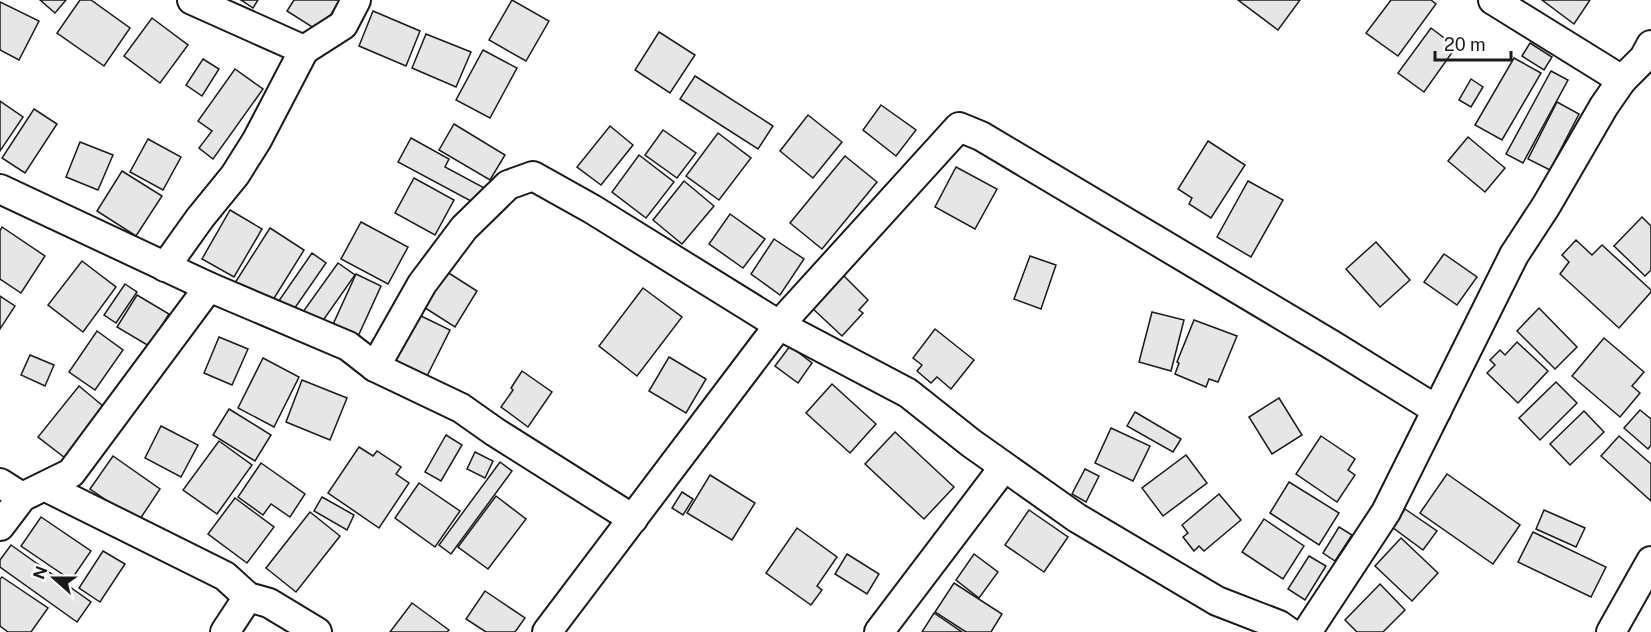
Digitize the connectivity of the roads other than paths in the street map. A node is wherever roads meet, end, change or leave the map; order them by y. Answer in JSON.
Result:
{"nodes":[{"id":1,"x":192,"y":0,"type":"edge"},
{"id":2,"x":356,"y":0,"type":"edge"},
{"id":3,"x":1493,"y":0,"type":"edge"},
{"id":4,"x":1651,"y":45,"type":"edge"},
{"id":5,"x":304,"y":50,"type":"junction"},
{"id":6,"x":1622,"y":80,"type":"junction"},
{"id":7,"x":0,"y":189,"type":"edge"},
{"id":8,"x":165,"y":267,"type":"junction"},
{"id":9,"x":209,"y":287,"type":"junction"},
{"id":10,"x":779,"y":325,"type":"junction"},
{"id":11,"x":375,"y":367,"type":"junction"},
{"id":12,"x":1437,"y":410,"type":"junction"},
{"id":13,"x":1005,"y":467,"type":"junction"},
{"id":14,"x":23,"y":489,"type":"edge"},
{"id":15,"x":633,"y":519,"type":"junction"},
{"id":16,"x":0,"y":526,"type":"edge"},
{"id":17,"x":1651,"y":561,"type":"edge"},
{"id":18,"x":248,"y":597,"type":"junction"},
{"id":19,"x":1238,"y":622,"type":"edge"},
{"id":20,"x":225,"y":632,"type":"edge"},
{"id":21,"x":317,"y":632,"type":"edge"},
{"id":22,"x":547,"y":632,"type":"edge"},
{"id":23,"x":879,"y":632,"type":"edge"},
{"id":24,"x":1289,"y":632,"type":"edge"},
{"id":25,"x":1307,"y":632,"type":"edge"},
{"id":26,"x":1611,"y":632,"type":"edge"}],
"edges":[{"from":1,"to":5,"type":"street"},
{"from":2,"to":5,"type":"street"},
{"from":3,"to":6,"type":"street"},
{"from":4,"to":6,"type":"street"},
{"from":5,"to":8,"type":"street"},
{"from":6,"to":12,"type":"street"},
{"from":7,"to":8,"type":"street"},
{"from":8,"to":9,"type":"street"},
{"from":9,"to":11,"type":"street"},
{"from":9,"to":14,"type":"street"},
{"from":10,"to":11,"type":"street"},
{"from":10,"to":12,"type":"street"},
{"from":10,"to":13,"type":"street"},
{"from":10,"to":15,"type":"street"},
{"from":11,"to":15,"type":"street"},
{"from":12,"to":25,"type":"street"},
{"from":13,"to":19,"type":"street"},
{"from":13,"to":23,"type":"street"},
{"from":14,"to":16,"type":"street"},
{"from":14,"to":18,"type":"street"},
{"from":15,"to":22,"type":"street"},
{"from":17,"to":26,"type":"street"},
{"from":18,"to":20,"type":"street"},
{"from":18,"to":21,"type":"street"},
{"from":19,"to":24,"type":"street"}]}
